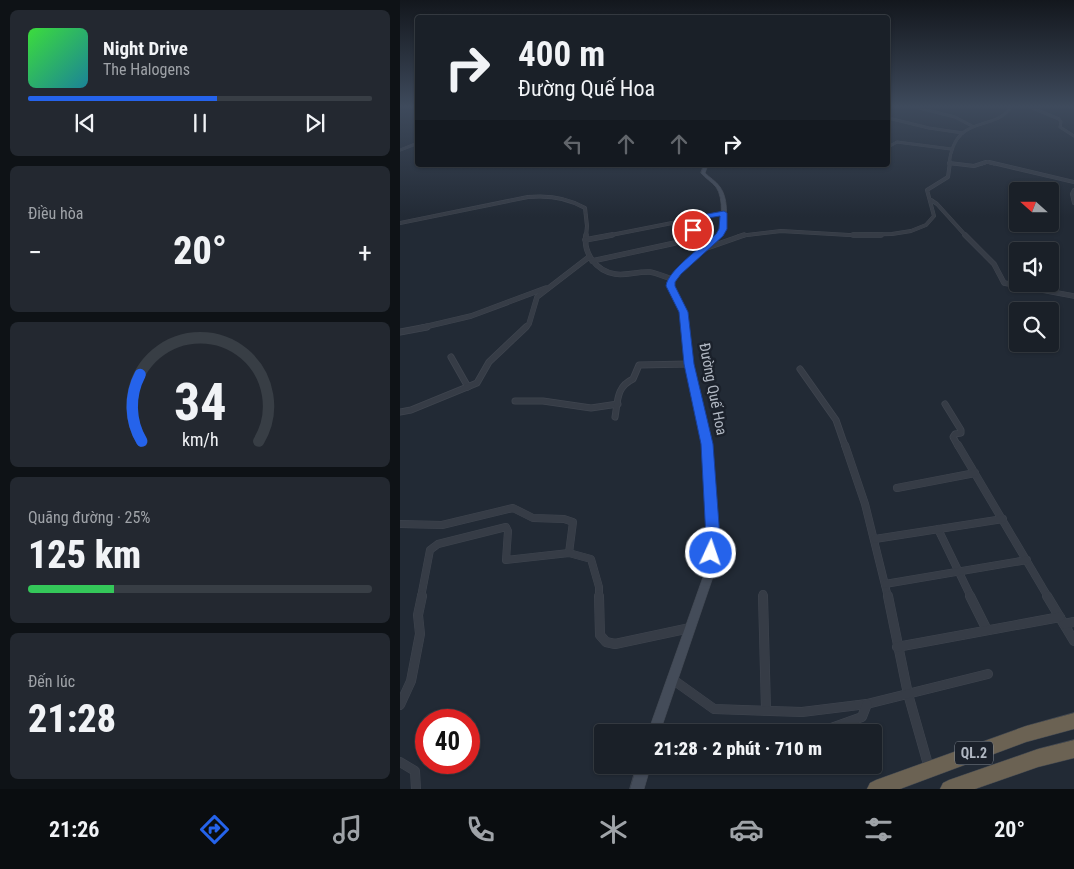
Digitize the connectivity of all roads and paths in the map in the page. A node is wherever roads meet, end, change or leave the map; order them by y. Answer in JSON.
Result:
{"nodes":[{"id":1,"x":415,"y":144,"type":"edge"},
{"id":2,"x":907,"y":144,"type":"edge"},
{"id":3,"x":955,"y":144,"type":"edge"},
{"id":4,"x":951,"y":149,"type":"junction"},
{"id":5,"x":400,"y":150,"type":"edge"},
{"id":6,"x":949,"y":163,"type":"junction"},
{"id":7,"x":705,"y":167,"type":"edge"},
{"id":8,"x":1074,"y":182,"type":"edge"},
{"id":9,"x":1073,"y":193,"type":"edge"},
{"id":10,"x":931,"y":200,"type":"junction"},
{"id":11,"x":1074,"y":203,"type":"edge"},
{"id":12,"x":724,"y":213,"type":"junction"},
{"id":13,"x":699,"y":218,"type":"junction"},
{"id":14,"x":400,"y":223,"type":"edge"},
{"id":15,"x":585,"y":240,"type":"junction"},
{"id":16,"x":702,"y":250,"type":"junction"},
{"id":17,"x":591,"y":259,"type":"junction"},
{"id":18,"x":672,"y":279,"type":"junction"},
{"id":19,"x":553,"y":286,"type":"junction"},
{"id":20,"x":1074,"y":296,"type":"edge"},
{"id":21,"x":400,"y":332,"type":"edge"},
{"id":22,"x":451,"y":357,"type":"dead end"},
{"id":23,"x":689,"y":364,"type":"junction"},
{"id":24,"x":800,"y":369,"type":"dead end"},
{"id":25,"x":468,"y":387,"type":"junction"},
{"id":26,"x":515,"y":401,"type":"dead end"},
{"id":27,"x":618,"y":404,"type":"junction"},
{"id":28,"x":945,"y":404,"type":"dead end"},
{"id":29,"x":400,"y":412,"type":"edge"},
{"id":30,"x":615,"y":417,"type":"dead end"},
{"id":31,"x":975,"y":473,"type":"junction"},
{"id":32,"x":898,"y":488,"type":"dead end"},
{"id":33,"x":1003,"y":519,"type":"junction"},
{"id":34,"x":400,"y":524,"type":"edge"},
{"id":35,"x":938,"y":529,"type":"junction"},
{"id":36,"x":875,"y":539,"type":"junction"},
{"id":37,"x":570,"y":553,"type":"junction"},
{"id":38,"x":1027,"y":560,"type":"junction"},
{"id":39,"x":959,"y":572,"type":"junction"},
{"id":40,"x":885,"y":584,"type":"junction"},
{"id":41,"x":763,"y":594,"type":"dead end"},
{"id":42,"x":1062,"y":621,"type":"junction"},
{"id":43,"x":1074,"y":622,"type":"edge"},
{"id":44,"x":690,"y":628,"type":"junction"},
{"id":45,"x":987,"y":630,"type":"junction"},
{"id":46,"x":1074,"y":641,"type":"edge"},
{"id":47,"x":897,"y":647,"type":"junction"},
{"id":48,"x":988,"y":674,"type":"dead end"},
{"id":49,"x":672,"y":679,"type":"junction"},
{"id":50,"x":908,"y":694,"type":"junction"},
{"id":51,"x":867,"y":704,"type":"junction"},
{"id":52,"x":400,"y":705,"type":"edge"},
{"id":53,"x":766,"y":710,"type":"junction"},
{"id":54,"x":1074,"y":721,"type":"edge"},
{"id":55,"x":657,"y":724,"type":"edge"},
{"id":56,"x":842,"y":724,"type":"edge"},
{"id":57,"x":1074,"y":749,"type":"edge"},
{"id":58,"x":400,"y":762,"type":"edge"},
{"id":59,"x":930,"y":769,"type":"junction"},
{"id":60,"x":641,"y":774,"type":"edge"},
{"id":61,"x":416,"y":789,"type":"edge"},
{"id":62,"x":637,"y":789,"type":"edge"},
{"id":63,"x":876,"y":789,"type":"edge"},
{"id":64,"x":949,"y":789,"type":"edge"}],
"edges":[{"from":1,"to":5,"type":"street"},
{"from":2,"to":4,"type":"street"},
{"from":3,"to":4,"type":"street"},
{"from":4,"to":6,"type":"street"},
{"from":6,"to":8,"type":"street"},
{"from":6,"to":10,"type":"street"},
{"from":7,"to":12,"type":"street"},
{"from":9,"to":11,"type":"street"},
{"from":10,"to":16,"type":"street"},
{"from":10,"to":20,"type":"street"},
{"from":12,"to":13,"type":"street"},
{"from":12,"to":16,"type":"street"},
{"from":13,"to":15,"type":"street"},
{"from":13,"to":17,"type":"street"},
{"from":14,"to":15,"type":"street"},
{"from":15,"to":17,"type":"street"},
{"from":16,"to":18,"type":"street"},
{"from":17,"to":18,"type":"street"},
{"from":17,"to":19,"type":"street"},
{"from":18,"to":23,"type":"street","name":"Đường Quế Hoa"},
{"from":19,"to":21,"type":"street"},
{"from":19,"to":25,"type":"street"},
{"from":22,"to":25,"type":"street"},
{"from":23,"to":27,"type":"street"},
{"from":23,"to":44,"type":"street","name":"Đường Quế Hoa"},
{"from":24,"to":36,"type":"street"},
{"from":25,"to":29,"type":"street"},
{"from":26,"to":27,"type":"street"},
{"from":27,"to":30,"type":"street"},
{"from":28,"to":31,"type":"street"},
{"from":31,"to":32,"type":"street"},
{"from":31,"to":33,"type":"street"},
{"from":33,"to":35,"type":"street"},
{"from":33,"to":38,"type":"street"},
{"from":34,"to":37,"type":"street"},
{"from":35,"to":36,"type":"street"},
{"from":35,"to":39,"type":"street"},
{"from":36,"to":40,"type":"street"},
{"from":37,"to":44,"type":"street"},
{"from":37,"to":52,"type":"street"},
{"from":38,"to":39,"type":"street"},
{"from":38,"to":42,"type":"street"},
{"from":39,"to":40,"type":"street"},
{"from":39,"to":45,"type":"street"},
{"from":40,"to":47,"type":"street"},
{"from":41,"to":53,"type":"street"},
{"from":42,"to":43,"type":"street"},
{"from":42,"to":45,"type":"street"},
{"from":42,"to":46,"type":"street"},
{"from":44,"to":49,"type":"street","name":"Đường Quế Hoa"},
{"from":45,"to":47,"type":"street"},
{"from":47,"to":50,"type":"street"},
{"from":48,"to":50,"type":"street"},
{"from":49,"to":53,"type":"street"},
{"from":49,"to":55,"type":"street","name":"Đường Quế Hoa"},
{"from":50,"to":51,"type":"street"},
{"from":50,"to":59,"type":"street"},
{"from":51,"to":53,"type":"street"},
{"from":51,"to":56,"type":"street"},
{"from":54,"to":59,"type":"highway","number":"QL.2"},
{"from":57,"to":64,"type":"highway","number":"QL.2"},
{"from":58,"to":61,"type":"street"},
{"from":59,"to":63,"type":"highway","number":"QL.2"},
{"from":60,"to":62,"type":"street"}]}
